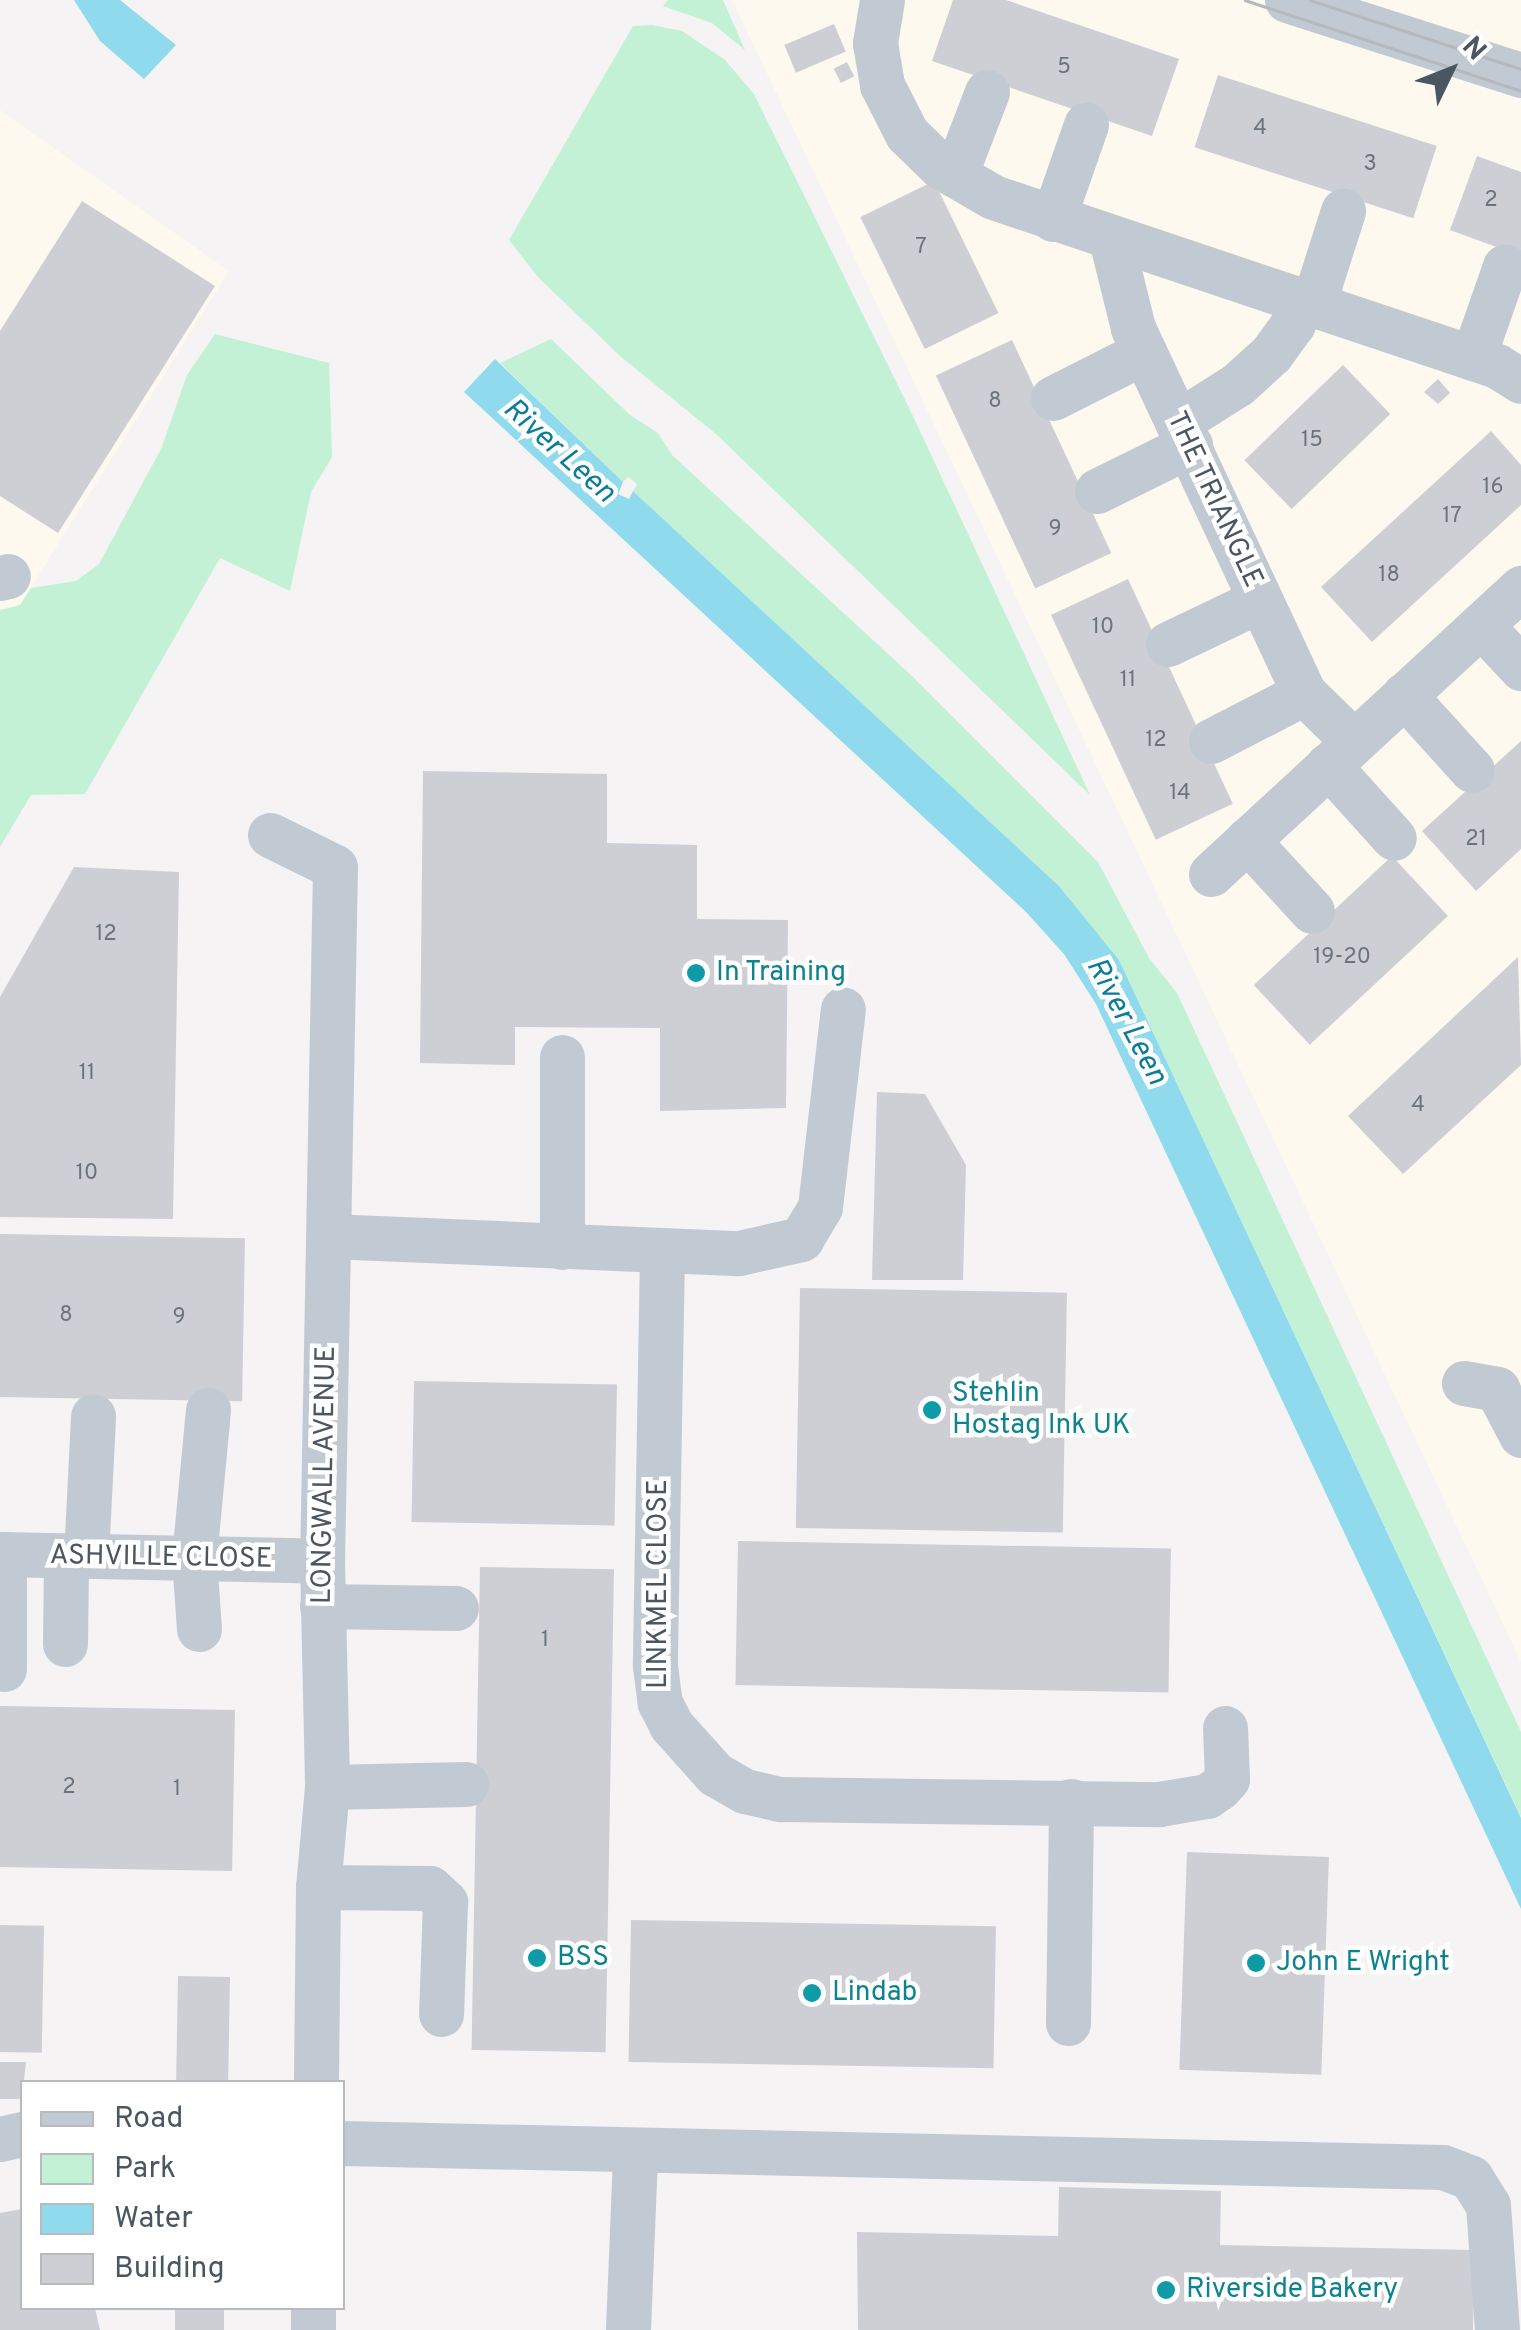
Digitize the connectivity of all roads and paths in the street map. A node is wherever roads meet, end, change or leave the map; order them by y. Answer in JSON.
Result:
{"nodes":[{"id":1,"x":1288,"y":0,"type":"edge"},
{"id":2,"x":880,"y":1,"type":"edge"},
{"id":3,"x":1521,"y":74,"type":"edge"},
{"id":4,"x":986,"y":92,"type":"dead end"},
{"id":5,"x":1086,"y":125,"type":"dead end"},
{"id":6,"x":956,"y":175,"type":"junction"},
{"id":7,"x":1343,"y":211,"type":"dead end"},
{"id":8,"x":1037,"y":226,"type":"junction"},
{"id":9,"x":1112,"y":239,"type":"junction"},
{"id":10,"x":1504,"y":266,"type":"dead end"},
{"id":11,"x":1307,"y":303,"type":"junction"},
{"id":12,"x":1144,"y":352,"type":"junction"},
{"id":13,"x":1473,"y":358,"type":"junction"},
{"id":14,"x":1521,"y":381,"type":"edge"},
{"id":15,"x":1053,"y":398,"type":"dead end"},
{"id":16,"x":1184,"y":433,"type":"junction"},
{"id":17,"x":1097,"y":491,"type":"dead end"},
{"id":18,"x":1521,"y":588,"type":"edge"},
{"id":19,"x":1260,"y":600,"type":"junction"},
{"id":20,"x":1481,"y":625,"type":"junction"},
{"id":21,"x":1168,"y":644,"type":"dead end"},
{"id":22,"x":1521,"y":668,"type":"edge"},
{"id":23,"x":1304,"y":693,"type":"junction"},
{"id":24,"x":1404,"y":696,"type":"junction"},
{"id":25,"x":1211,"y":740,"type":"dead end"},
{"id":26,"x":1340,"y":753,"type":"junction"},
{"id":27,"x":1472,"y":770,"type":"dead end"},
{"id":28,"x":270,"y":835,"type":"dead end"},
{"id":29,"x":1394,"y":838,"type":"dead end"},
{"id":30,"x":1247,"y":840,"type":"junction"},
{"id":31,"x":1211,"y":874,"type":"dead end"},
{"id":32,"x":1312,"y":911,"type":"dead end"},
{"id":33,"x":843,"y":1008,"type":"dead end"},
{"id":34,"x":562,"y":1057,"type":"dead end"},
{"id":35,"x":329,"y":1236,"type":"junction"},
{"id":36,"x":562,"y":1247,"type":"junction"},
{"id":37,"x":662,"y":1252,"type":"junction"},
{"id":38,"x":1464,"y":1383,"type":"dead end"},
{"id":39,"x":208,"y":1410,"type":"dead end"},
{"id":40,"x":93,"y":1416,"type":"dead end"},
{"id":41,"x":1521,"y":1435,"type":"edge"},
{"id":42,"x":2,"y":1554,"type":"edge"},
{"id":43,"x":76,"y":1556,"type":"junction"},
{"id":44,"x":194,"y":1558,"type":"junction"},
{"id":45,"x":322,"y":1561,"type":"junction"},
{"id":46,"x":322,"y":1606,"type":"junction"},
{"id":47,"x":456,"y":1608,"type":"dead end"},
{"id":48,"x":199,"y":1630,"type":"dead end"},
{"id":49,"x":65,"y":1644,"type":"dead end"},
{"id":50,"x":4,"y":1668,"type":"dead end"},
{"id":51,"x":1225,"y":1728,"type":"dead end"},
{"id":52,"x":466,"y":1784,"type":"dead end"},
{"id":53,"x":327,"y":1787,"type":"junction"},
{"id":54,"x":1071,"y":1801,"type":"junction"},
{"id":55,"x":318,"y":1887,"type":"junction"},
{"id":56,"x":441,"y":2014,"type":"dead end"},
{"id":57,"x":1068,"y":2023,"type":"dead end"},
{"id":58,"x":316,"y":2080,"type":"edge"},
{"id":59,"x":345,"y":2143,"type":"edge"},
{"id":60,"x":635,"y":2152,"type":"junction"},
{"id":61,"x":628,"y":2330,"type":"edge"},
{"id":62,"x":1497,"y":2330,"type":"edge"}],
"edges":[{"from":1,"to":3,"type":"street"},
{"from":2,"to":6,"type":"street"},
{"from":4,"to":6,"type":"street"},
{"from":5,"to":8,"type":"street"},
{"from":6,"to":8,"type":"street"},
{"from":7,"to":11,"type":"street"},
{"from":8,"to":9,"type":"street"},
{"from":9,"to":11,"type":"street"},
{"from":9,"to":12,"type":"street","name":"THE TRIANGLE"},
{"from":10,"to":13,"type":"street"},
{"from":11,"to":13,"type":"street"},
{"from":11,"to":16,"type":"street"},
{"from":12,"to":15,"type":"street"},
{"from":12,"to":16,"type":"street","name":"THE TRIANGLE"},
{"from":13,"to":14,"type":"street"},
{"from":16,"to":17,"type":"street"},
{"from":16,"to":19,"type":"street","name":"THE TRIANGLE"},
{"from":18,"to":20,"type":"street"},
{"from":19,"to":21,"type":"street"},
{"from":19,"to":23,"type":"street","name":"THE TRIANGLE"},
{"from":20,"to":22,"type":"street"},
{"from":20,"to":24,"type":"street"},
{"from":23,"to":25,"type":"street"},
{"from":23,"to":26,"type":"street","name":"THE TRIANGLE"},
{"from":24,"to":26,"type":"street"},
{"from":24,"to":27,"type":"street"},
{"from":26,"to":29,"type":"street","name":"THE TRIANGLE"},
{"from":26,"to":30,"type":"street"},
{"from":28,"to":35,"type":"street","name":"LONGWALL AVENUE"},
{"from":30,"to":31,"type":"street"},
{"from":30,"to":32,"type":"street"},
{"from":33,"to":37,"type":"street"},
{"from":34,"to":36,"type":"street"},
{"from":35,"to":36,"type":"street"},
{"from":35,"to":45,"type":"street","name":"LONGWALL AVENUE"},
{"from":36,"to":37,"type":"street"},
{"from":37,"to":54,"type":"street","name":"LINKMEL CLOSE"},
{"from":38,"to":41,"type":"street"},
{"from":39,"to":44,"type":"street"},
{"from":40,"to":43,"type":"street"},
{"from":42,"to":43,"type":"street","name":"ASHVILLE CLOSE"},
{"from":42,"to":50,"type":"street"},
{"from":43,"to":44,"type":"street","name":"ASHVILLE CLOSE"},
{"from":43,"to":49,"type":"street"},
{"from":44,"to":45,"type":"street","name":"ASHVILLE CLOSE"},
{"from":44,"to":48,"type":"street"},
{"from":45,"to":46,"type":"street","name":"LONGWALL AVENUE"},
{"from":46,"to":47,"type":"street"},
{"from":46,"to":53,"type":"street","name":"LONGWALL AVENUE"},
{"from":51,"to":54,"type":"street","name":"LINKMEL CLOSE"},
{"from":52,"to":53,"type":"street"},
{"from":53,"to":55,"type":"street","name":"LONGWALL AVENUE"},
{"from":54,"to":57,"type":"street"},
{"from":55,"to":56,"type":"street"},
{"from":55,"to":58,"type":"street","name":"LONGWALL AVENUE"},
{"from":59,"to":60,"type":"street"},
{"from":60,"to":61,"type":"street"},
{"from":60,"to":62,"type":"street"}]}
